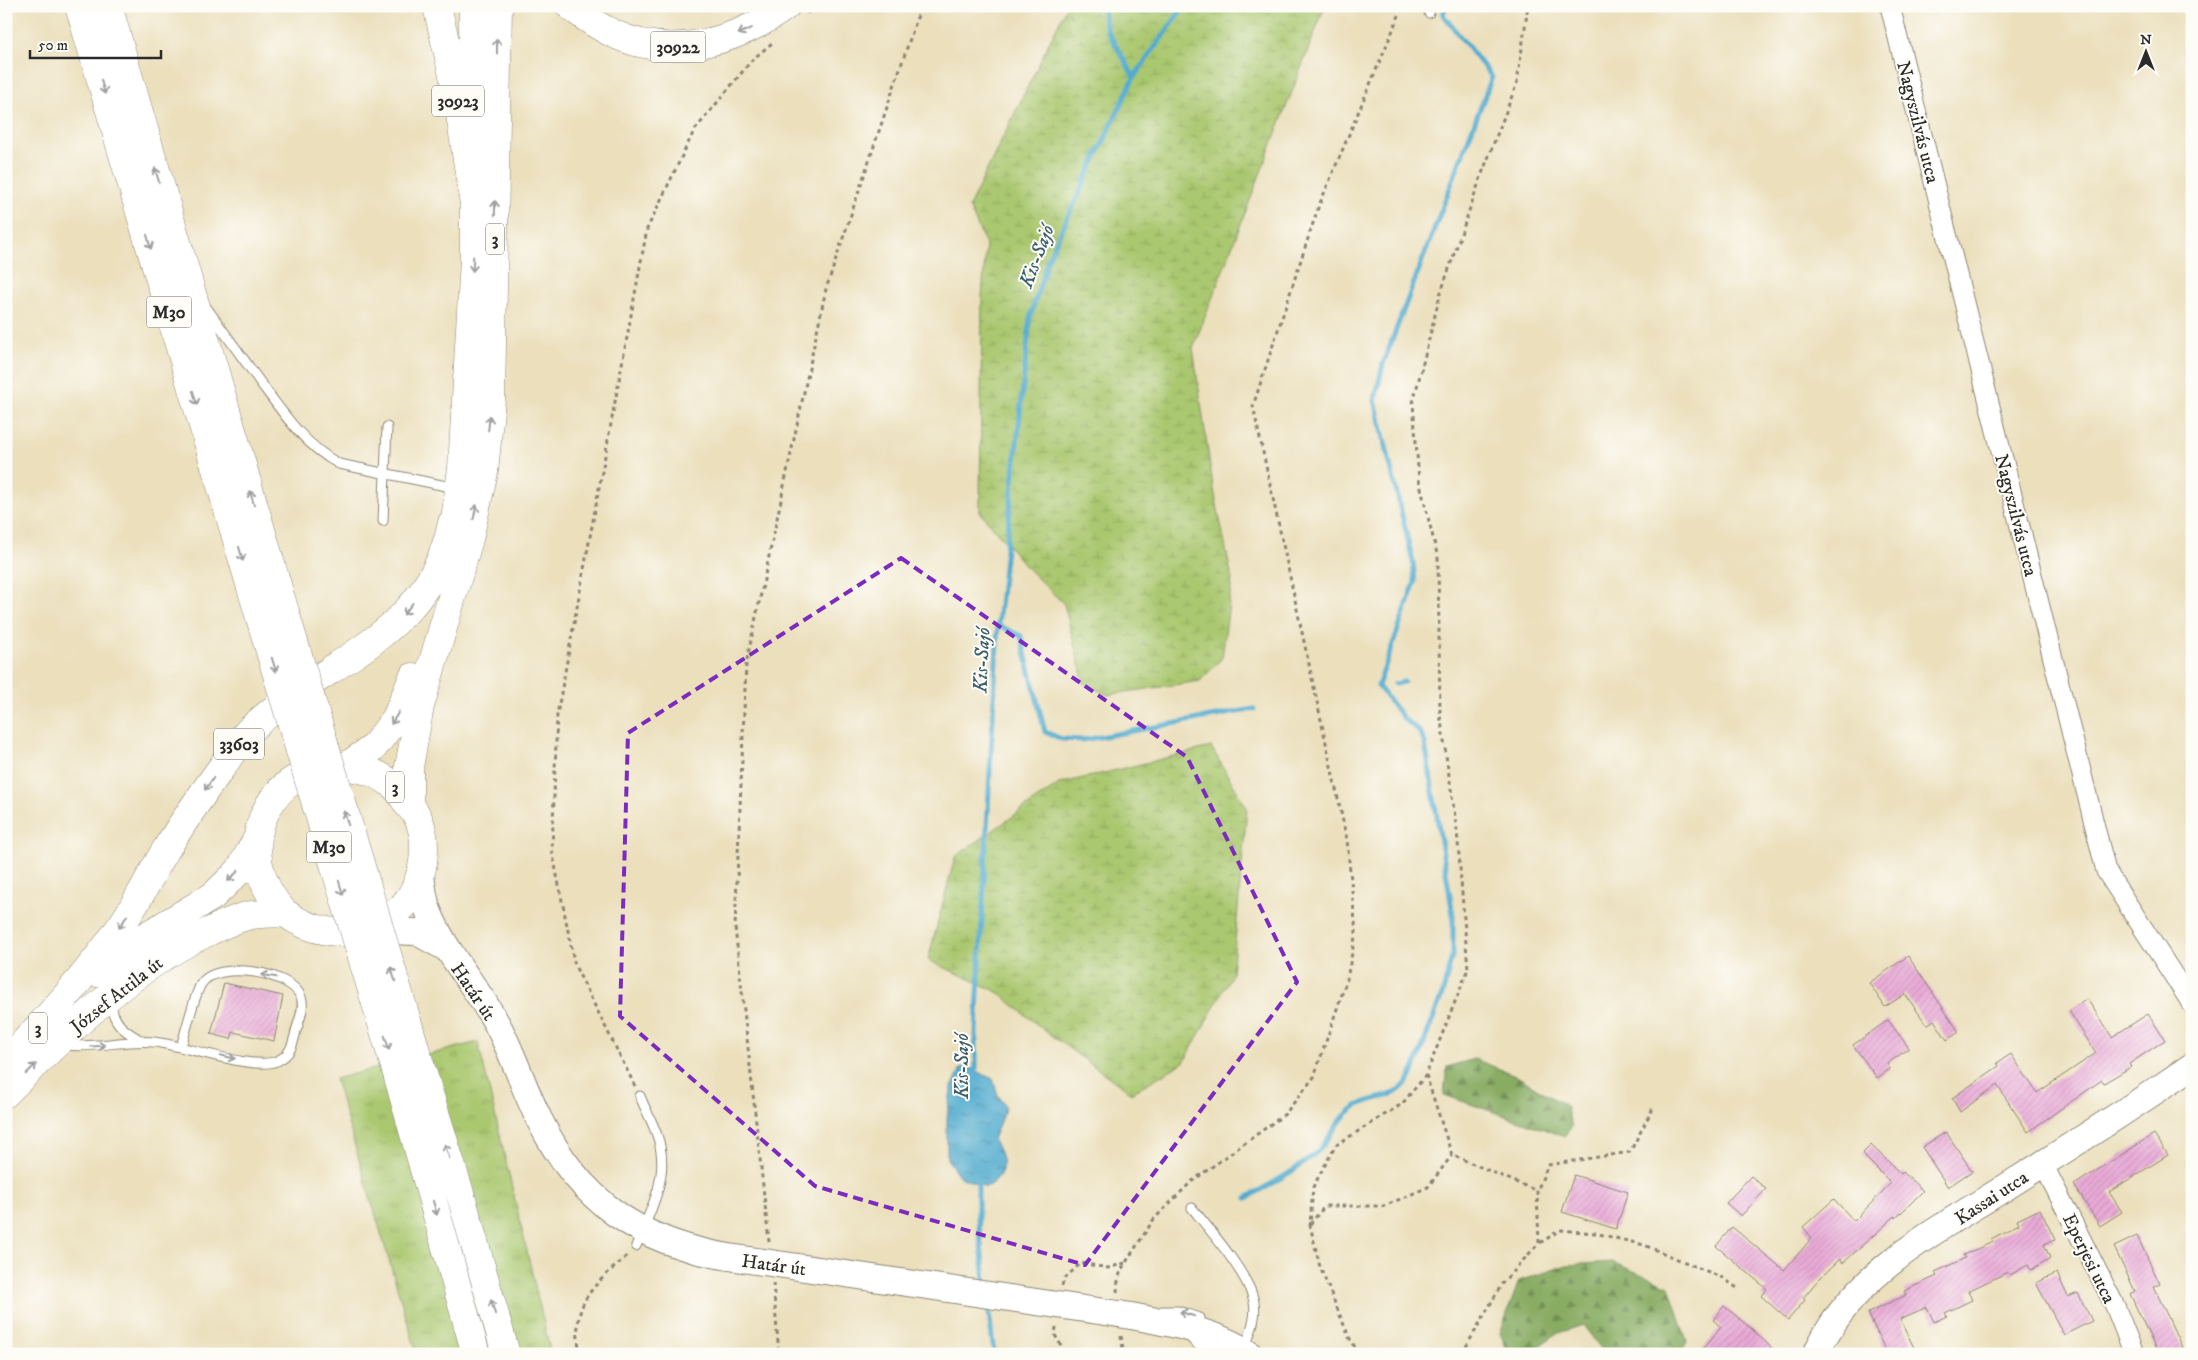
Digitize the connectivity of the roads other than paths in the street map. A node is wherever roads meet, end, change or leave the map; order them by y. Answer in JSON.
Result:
{"nodes":[{"id":1,"x":79,"y":6,"type":"edge"},
{"id":2,"x":108,"y":6,"type":"edge"},
{"id":3,"x":437,"y":6,"type":"edge"},
{"id":4,"x":473,"y":6,"type":"edge"},
{"id":5,"x":498,"y":6,"type":"edge"},
{"id":6,"x":570,"y":6,"type":"edge"},
{"id":7,"x":1890,"y":6,"type":"edge"},
{"id":8,"x":794,"y":12,"type":"edge"},
{"id":9,"x":473,"y":198,"type":"junction"},
{"id":10,"x":188,"y":282,"type":"junction"},
{"id":11,"x":387,"y":427,"type":"dead end"},
{"id":12,"x":386,"y":473,"type":"junction"},
{"id":13,"x":459,"y":488,"type":"junction"},
{"id":14,"x":383,"y":521,"type":"dead end"},
{"id":15,"x":449,"y":537,"type":"joint"},
{"id":16,"x":273,"y":615,"type":"junction"},
{"id":17,"x":346,"y":767,"type":"junction"},
{"id":18,"x":408,"y":805,"type":"junction"},
{"id":19,"x":258,"y":835,"type":"junction"},
{"id":20,"x":421,"y":876,"type":"junction"},
{"id":21,"x":285,"y":912,"type":"junction"},
{"id":22,"x":360,"y":930,"type":"junction"},
{"id":23,"x":446,"y":948,"type":"junction"},
{"id":24,"x":70,"y":994,"type":"junction"},
{"id":25,"x":111,"y":995,"type":"junction"},
{"id":26,"x":2192,"y":1004,"type":"edge"},
{"id":27,"x":47,"y":1035,"type":"junction"},
{"id":28,"x":142,"y":1041,"type":"junction"},
{"id":29,"x":181,"y":1046,"type":"junction"},
{"id":30,"x":6,"y":1062,"type":"edge"},
{"id":31,"x":2192,"y":1066,"type":"edge"},
{"id":32,"x":410,"y":1074,"type":"junction"},
{"id":33,"x":6,"y":1093,"type":"edge"},
{"id":34,"x":640,"y":1096,"type":"road end"},
{"id":35,"x":2043,"y":1164,"type":"junction"},
{"id":36,"x":1192,"y":1208,"type":"dead end"},
{"id":37,"x":638,"y":1238,"type":"junction"},
{"id":38,"x":1124,"y":1320,"type":"junction"},
{"id":39,"x":1210,"y":1322,"type":"dead end"},
{"id":40,"x":1182,"y":1327,"type":"junction"},
{"id":41,"x":1246,"y":1345,"type":"edge"},
{"id":42,"x":476,"y":1354,"type":"edge"},
{"id":43,"x":506,"y":1354,"type":"edge"},
{"id":44,"x":1216,"y":1354,"type":"edge"},
{"id":45,"x":1816,"y":1354,"type":"edge"},
{"id":46,"x":2134,"y":1354,"type":"edge"}],
"edges":[{"from":1,"to":16,"type":"main road","number":"M30","one_way":true},
{"from":10,"to":2,"type":"main road","number":"M30","one_way":true},
{"from":3,"to":9,"type":"main road","number":"30923"},
{"from":4,"to":9,"type":"main road","number":"3"},
{"from":18,"to":5,"type":"main road","number":"3","one_way":true},
{"from":8,"to":6,"type":"main road","number":"30922","one_way":true},
{"from":7,"to":26,"type":"street","name":"Nagyszilvás utca"},
{"from":9,"to":13,"type":"main road","number":"3","one_way":true},
{"from":10,"to":12,"type":"lane"},
{"from":16,"to":10,"type":"main road","number":"M30","one_way":true},
{"from":11,"to":12,"type":"lane"},
{"from":12,"to":13,"type":"lane"},
{"from":12,"to":14,"type":"lane"},
{"from":13,"to":15,"type":"main road","number":"3"},
{"from":13,"to":17,"type":"main road","number":"3","one_way":true},
{"from":15,"to":24,"type":"main road","number":"33603","one_way":true},
{"from":16,"to":32,"type":"main road","number":"M30","bridge":true},
{"from":17,"to":18,"type":"main road","number":"3"},
{"from":17,"to":19,"type":"main road","number":"3"},
{"from":18,"to":20,"type":"main road","number":"3"},
{"from":19,"to":21,"type":"main road","number":"3"},
{"from":19,"to":24,"type":"main road","number":"3","one_way":true},
{"from":20,"to":22,"type":"main road","number":"3"},
{"from":20,"to":23,"type":"main road","name":"Határ út"},
{"from":21,"to":22,"type":"main road","number":"3"},
{"from":21,"to":25,"type":"main road","name":"József Attila út","number":"3"},
{"from":22,"to":23,"type":"main road"},
{"from":23,"to":37,"type":"main road","name":"Határ út"},
{"from":24,"to":27,"type":"main road","name":"József Attila út","number":"3"},
{"from":25,"to":27,"type":"main road","name":"József Attila út","number":"3"},
{"from":25,"to":28,"type":"lane"},
{"from":27,"to":28,"type":"lane","one_way":true},
{"from":27,"to":30,"type":"main road","name":"József Attila út","number":"3"},
{"from":33,"to":27,"type":"main road","name":"József Attila út","number":"3","one_way":true},
{"from":28,"to":29,"type":"lane"},
{"from":29,"to":29,"type":"lane","one_way":true},
{"from":31,"to":35,"type":"main road","name":"Kassai utca"},
{"from":32,"to":42,"type":"main road","number":"M30","one_way":true},
{"from":43,"to":32,"type":"main road","number":"M30","one_way":true},
{"from":34,"to":37,"type":"lane"},
{"from":35,"to":45,"type":"main road","name":"Kassai utca"},
{"from":35,"to":46,"type":"street","name":"Eperjesi utca"},
{"from":36,"to":41,"type":"lane"},
{"from":37,"to":38,"type":"main road","name":"Határ út","bridge":true},
{"from":39,"to":38,"type":"lane","one_way":true},
{"from":38,"to":40,"type":"main road","name":"Határ út"},
{"from":40,"to":41,"type":"main road","name":"Határ út"},
{"from":40,"to":44,"type":"lane"}]}
